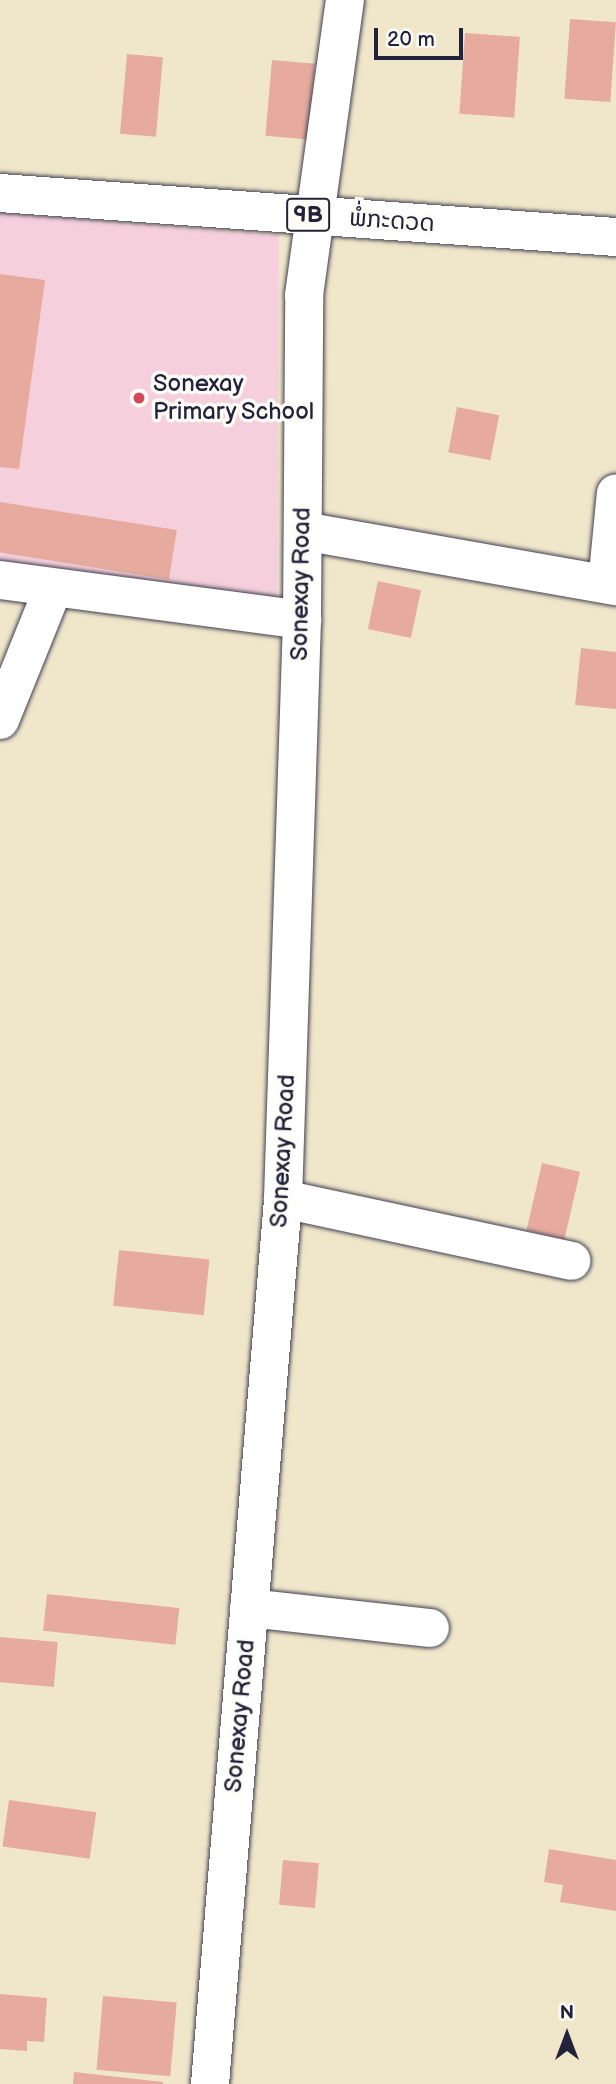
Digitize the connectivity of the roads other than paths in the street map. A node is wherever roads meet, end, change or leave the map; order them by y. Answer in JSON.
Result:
{"nodes":[{"id":1,"x":345,"y":0,"type":"edge"},
{"id":2,"x":0,"y":193,"type":"edge"},
{"id":3,"x":313,"y":216,"type":"junction"},
{"id":4,"x":616,"y":237,"type":"edge"},
{"id":5,"x":616,"y":493,"type":"edge"},
{"id":6,"x":303,"y":531,"type":"junction"},
{"id":7,"x":0,"y":580,"type":"edge"},
{"id":8,"x":611,"y":585,"type":"edge"},
{"id":9,"x":53,"y":589,"type":"junction"},
{"id":10,"x":302,"y":620,"type":"junction"},
{"id":11,"x":0,"y":720,"type":"edge"},
{"id":12,"x":283,"y":1199,"type":"junction"},
{"id":13,"x":570,"y":1261,"type":"dead end"},
{"id":14,"x":249,"y":1608,"type":"junction"},
{"id":15,"x":430,"y":1628,"type":"dead end"},
{"id":16,"x":210,"y":2084,"type":"edge"}],
"edges":[{"from":1,"to":3,"type":"street","name":"Sonexay Road"},
{"from":2,"to":3,"type":"street","name":"ພໍ່ກະດວດ","number":"9B"},
{"from":3,"to":4,"type":"street","name":"ພໍ່ກະດວດ","number":"9B"},
{"from":3,"to":6,"type":"street","name":"Sonexay Road"},
{"from":5,"to":8,"type":"street"},
{"from":6,"to":8,"type":"street"},
{"from":6,"to":10,"type":"street","name":"Sonexay Road"},
{"from":7,"to":9,"type":"street"},
{"from":9,"to":10,"type":"street"},
{"from":9,"to":11,"type":"street"},
{"from":10,"to":12,"type":"street","name":"Sonexay Road"},
{"from":12,"to":13,"type":"street"},
{"from":12,"to":14,"type":"street","name":"Sonexay Road"},
{"from":14,"to":15,"type":"street"},
{"from":14,"to":16,"type":"street","name":"Sonexay Road"}]}
